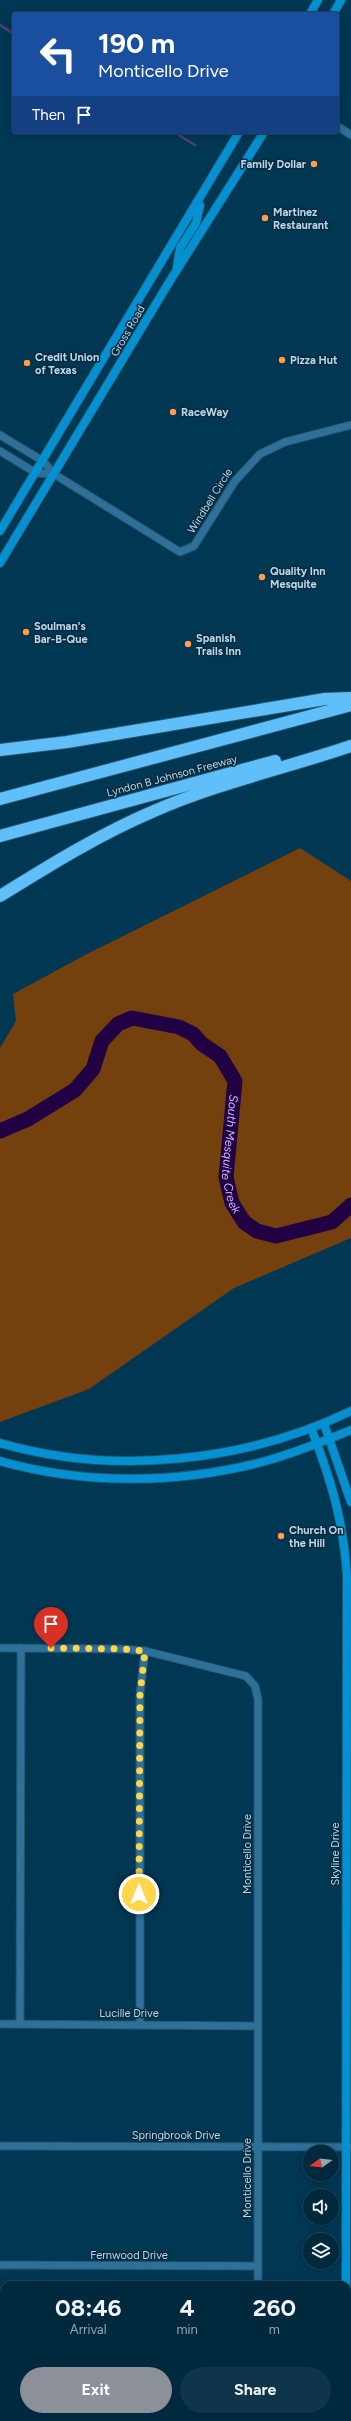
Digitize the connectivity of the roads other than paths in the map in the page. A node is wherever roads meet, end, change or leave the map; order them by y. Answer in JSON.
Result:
{"nodes":[{"id":1,"x":318,"y":0,"type":"edge"},
{"id":2,"x":341,"y":0,"type":"edge"},
{"id":3,"x":311,"y":12,"type":"edge"},
{"id":4,"x":334,"y":12,"type":"edge"},
{"id":5,"x":339,"y":127,"type":"edge"},
{"id":6,"x":238,"y":134,"type":"edge"},
{"id":7,"x":263,"y":134,"type":"edge"},
{"id":8,"x":351,"y":135,"type":"edge"},
{"id":9,"x":197,"y":202,"type":"junction"},
{"id":10,"x":176,"y":272,"type":"junction"},
{"id":11,"x":351,"y":425,"type":"edge"},
{"id":12,"x":0,"y":435,"type":"edge"},
{"id":13,"x":0,"y":450,"type":"edge"},
{"id":14,"x":43,"y":461,"type":"junction"},
{"id":15,"x":36,"y":472,"type":"junction"},
{"id":16,"x":54,"y":474,"type":"junction"},
{"id":17,"x":0,"y":531,"type":"edge"},
{"id":18,"x":0,"y":563,"type":"edge"},
{"id":19,"x":351,"y":698,"type":"edge"},
{"id":20,"x":351,"y":705,"type":"edge"},
{"id":21,"x":351,"y":742,"type":"edge"},
{"id":22,"x":351,"y":746,"type":"edge"},
{"id":23,"x":0,"y":750,"type":"edge"},
{"id":24,"x":0,"y":799,"type":"edge"},
{"id":25,"x":0,"y":836,"type":"edge"},
{"id":26,"x":0,"y":896,"type":"edge"},
{"id":27,"x":351,"y":1411,"type":"edge"},
{"id":28,"x":324,"y":1424,"type":"junction"},
{"id":29,"x":311,"y":1428,"type":"junction"},
{"id":30,"x":351,"y":1430,"type":"edge"},
{"id":31,"x":329,"y":1439,"type":"junction"},
{"id":32,"x":0,"y":1443,"type":"edge"},
{"id":33,"x":317,"y":1444,"type":"junction"},
{"id":34,"x":0,"y":1461,"type":"edge"},
{"id":35,"x":351,"y":1502,"type":"edge"},
{"id":36,"x":0,"y":1648,"type":"edge"},
{"id":37,"x":20,"y":1648,"type":"junction"},
{"id":38,"x":145,"y":1651,"type":"junction"},
{"id":39,"x":349,"y":1839,"type":"edge"},
{"id":40,"x":0,"y":2024,"type":"edge"},
{"id":41,"x":20,"y":2024,"type":"junction"},
{"id":42,"x":140,"y":2024,"type":"junction"},
{"id":43,"x":258,"y":2026,"type":"junction"},
{"id":44,"x":0,"y":2146,"type":"edge"},
{"id":45,"x":258,"y":2146,"type":"junction"},
{"id":46,"x":348,"y":2147,"type":"edge"},
{"id":47,"x":0,"y":2266,"type":"edge"},
{"id":48,"x":258,"y":2266,"type":"junction"},
{"id":49,"x":258,"y":2281,"type":"edge"},
{"id":50,"x":346,"y":2281,"type":"edge"}],
"edges":[{"from":1,"to":3,"type":"main road"},
{"from":2,"to":4,"type":"main road"},
{"from":5,"to":8,"type":"street"},
{"from":6,"to":9,"type":"main road","name":"Gross Road"},
{"from":7,"to":10,"type":"main road","name":"Gross Road"},
{"from":9,"to":10,"type":"main road"},
{"from":9,"to":14,"type":"main road","name":"Gross Road"},
{"from":10,"to":16,"type":"main road","name":"Gross Road"},
{"from":11,"to":16,"type":"street","name":"Windbell Circle"},
{"from":12,"to":14,"type":"street"},
{"from":13,"to":15,"type":"street"},
{"from":14,"to":15,"type":"main road","name":"Gross Road"},
{"from":14,"to":16,"type":"street"},
{"from":15,"to":16,"type":"street"},
{"from":15,"to":17,"type":"main road","name":"Gross Road"},
{"from":16,"to":18,"type":"main road","name":"Gross Road"},
{"from":19,"to":23,"type":"highway"},
{"from":20,"to":24,"type":"highway","name":"Lyndon B Johnson Freeway"},
{"from":21,"to":25,"type":"highway","name":"Lyndon B Johnson Freeway"},
{"from":22,"to":26,"type":"highway"},
{"from":27,"to":28,"type":"main road"},
{"from":28,"to":29,"type":"main road"},
{"from":28,"to":31,"type":"main road"},
{"from":29,"to":32,"type":"main road"},
{"from":29,"to":33,"type":"main road","name":"Skyline Drive"},
{"from":30,"to":31,"type":"main road"},
{"from":31,"to":33,"type":"main road"},
{"from":31,"to":35,"type":"main road"},
{"from":33,"to":34,"type":"main road"},
{"from":33,"to":39,"type":"main road","name":"Skyline Drive"},
{"from":36,"to":37,"type":"street","name":"Monticello Drive"},
{"from":37,"to":38,"type":"street","name":"Monticello Drive"},
{"from":37,"to":41,"type":"street"},
{"from":38,"to":42,"type":"street"},
{"from":38,"to":43,"type":"street","name":"Monticello Drive"},
{"from":39,"to":46,"type":"main road","name":"Skyline Drive"},
{"from":40,"to":41,"type":"street","name":"Lucille Drive"},
{"from":41,"to":42,"type":"street","name":"Lucille Drive"},
{"from":42,"to":43,"type":"street","name":"Lucille Drive"},
{"from":43,"to":45,"type":"street","name":"Monticello Drive"},
{"from":44,"to":45,"type":"street","name":"Springbrook Drive"},
{"from":45,"to":46,"type":"street","name":"Springbrook Drive"},
{"from":45,"to":48,"type":"street","name":"Monticello Drive"},
{"from":46,"to":50,"type":"main road","name":"Skyline Drive"},
{"from":47,"to":48,"type":"street","name":"Fernwood Drive"},
{"from":48,"to":49,"type":"street","name":"Monticello Drive"}]}
